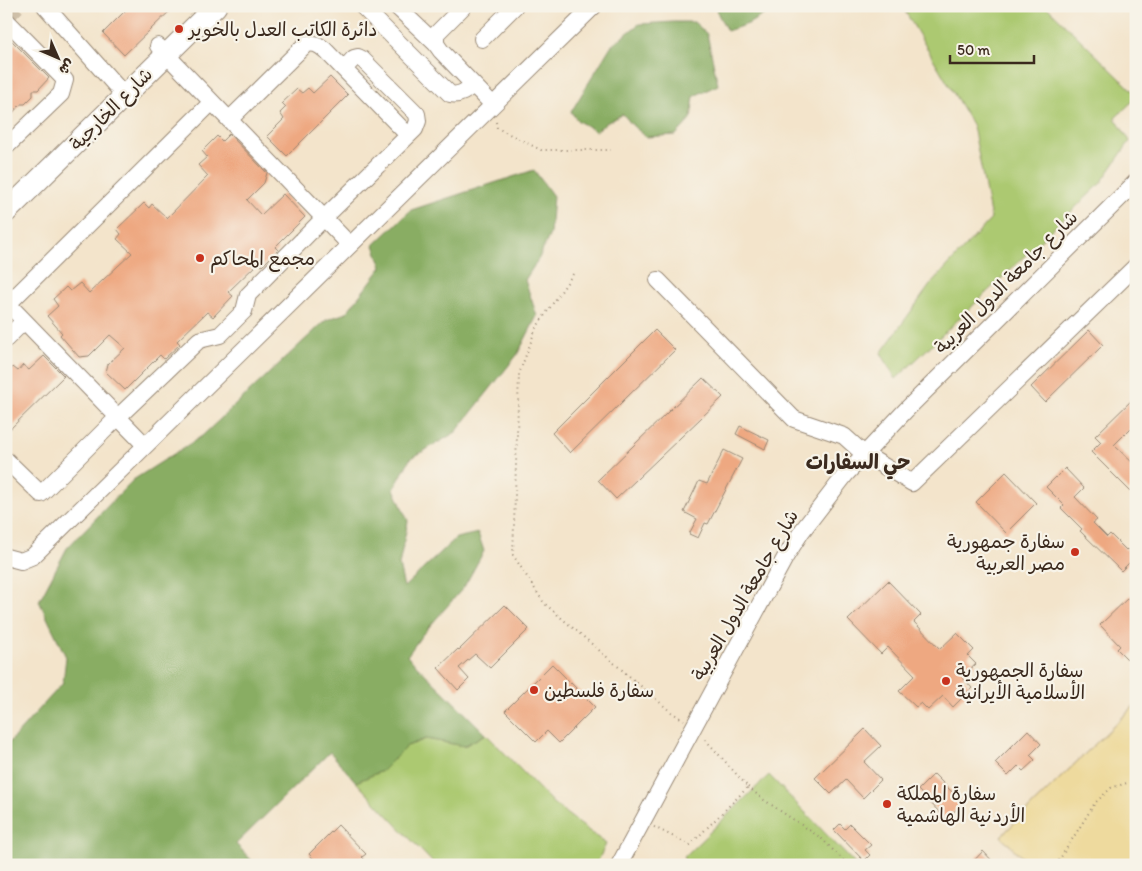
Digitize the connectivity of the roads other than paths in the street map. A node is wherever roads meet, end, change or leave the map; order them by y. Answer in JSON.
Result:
{"nodes":[{"id":1,"x":45,"y":6,"type":"edge"},
{"id":2,"x":362,"y":6,"type":"edge"},
{"id":3,"x":396,"y":6,"type":"edge"},
{"id":4,"x":464,"y":6,"type":"edge"},
{"id":5,"x":515,"y":6,"type":"edge"},
{"id":6,"x":594,"y":6,"type":"edge"},
{"id":7,"x":207,"y":9,"type":"edge"},
{"id":8,"x":6,"y":20,"type":"edge"},
{"id":9,"x":482,"y":39,"type":"dead end"},
{"id":10,"x":436,"y":44,"type":"junction"},
{"id":11,"x":160,"y":56,"type":"junction"},
{"id":12,"x":473,"y":84,"type":"junction"},
{"id":13,"x":117,"y":87,"type":"junction"},
{"id":14,"x":212,"y":102,"type":"junction"},
{"id":15,"x":493,"y":105,"type":"junction"},
{"id":16,"x":229,"y":120,"type":"junction"},
{"id":17,"x":93,"y":127,"type":"junction"},
{"id":18,"x":6,"y":147,"type":"edge"},
{"id":19,"x":43,"y":177,"type":"junction"},
{"id":20,"x":1136,"y":182,"type":"edge"},
{"id":21,"x":6,"y":196,"type":"edge"},
{"id":22,"x":6,"y":201,"type":"edge"},
{"id":23,"x":6,"y":212,"type":"edge"},
{"id":24,"x":324,"y":218,"type":"junction"},
{"id":25,"x":350,"y":244,"type":"junction"},
{"id":26,"x":1136,"y":266,"type":"edge"},
{"id":27,"x":658,"y":280,"type":"dead end"},
{"id":28,"x":7,"y":302,"type":"edge"},
{"id":29,"x":24,"y":321,"type":"junction"},
{"id":30,"x":6,"y":339,"type":"edge"},
{"id":31,"x":118,"y":417,"type":"junction"},
{"id":32,"x":145,"y":445,"type":"junction"},
{"id":33,"x":864,"y":454,"type":"junction"},
{"id":34,"x":6,"y":460,"type":"edge"},
{"id":35,"x":6,"y":558,"type":"edge"},
{"id":36,"x":624,"y":863,"type":"edge"}],
"edges":[{"from":1,"to":13,"type":"street"},
{"from":2,"to":12,"type":"street"},
{"from":3,"to":10,"type":"street"},
{"from":4,"to":10,"type":"street"},
{"from":5,"to":9,"type":"street"},
{"from":6,"to":15,"type":"street"},
{"from":7,"to":11,"type":"main road","name":"شارع الخارجية"},
{"from":8,"to":18,"type":"street"},
{"from":10,"to":12,"type":"street"},
{"from":11,"to":13,"type":"main road","name":"شارع الخارجية"},
{"from":11,"to":14,"type":"street"},
{"from":11,"to":17,"type":"main road","name":"شارع الخارجية"},
{"from":12,"to":15,"type":"street"},
{"from":13,"to":17,"type":"main road"},
{"from":13,"to":21,"type":"main road","name":"شارع الخارجية"},
{"from":14,"to":16,"type":"street"},
{"from":14,"to":28,"type":"street"},
{"from":15,"to":25,"type":"street"},
{"from":16,"to":24,"type":"street"},
{"from":16,"to":24,"type":"street"},
{"from":17,"to":19,"type":"main road","name":"شارع الخارجية"},
{"from":19,"to":22,"type":"main road"},
{"from":19,"to":23,"type":"main road","name":"شارع الخارجية"},
{"from":20,"to":33,"type":"street","name":"شارع جامعة الدول العربية"},
{"from":24,"to":25,"type":"street"},
{"from":24,"to":31,"type":"street"},
{"from":25,"to":32,"type":"street"},
{"from":26,"to":33,"type":"street"},
{"from":27,"to":33,"type":"street"},
{"from":28,"to":29,"type":"street"},
{"from":29,"to":30,"type":"street"},
{"from":29,"to":31,"type":"street"},
{"from":31,"to":32,"type":"street"},
{"from":31,"to":34,"type":"street"},
{"from":32,"to":35,"type":"street"},
{"from":33,"to":36,"type":"street","name":"شارع جامعة الدول العربية"}]}
